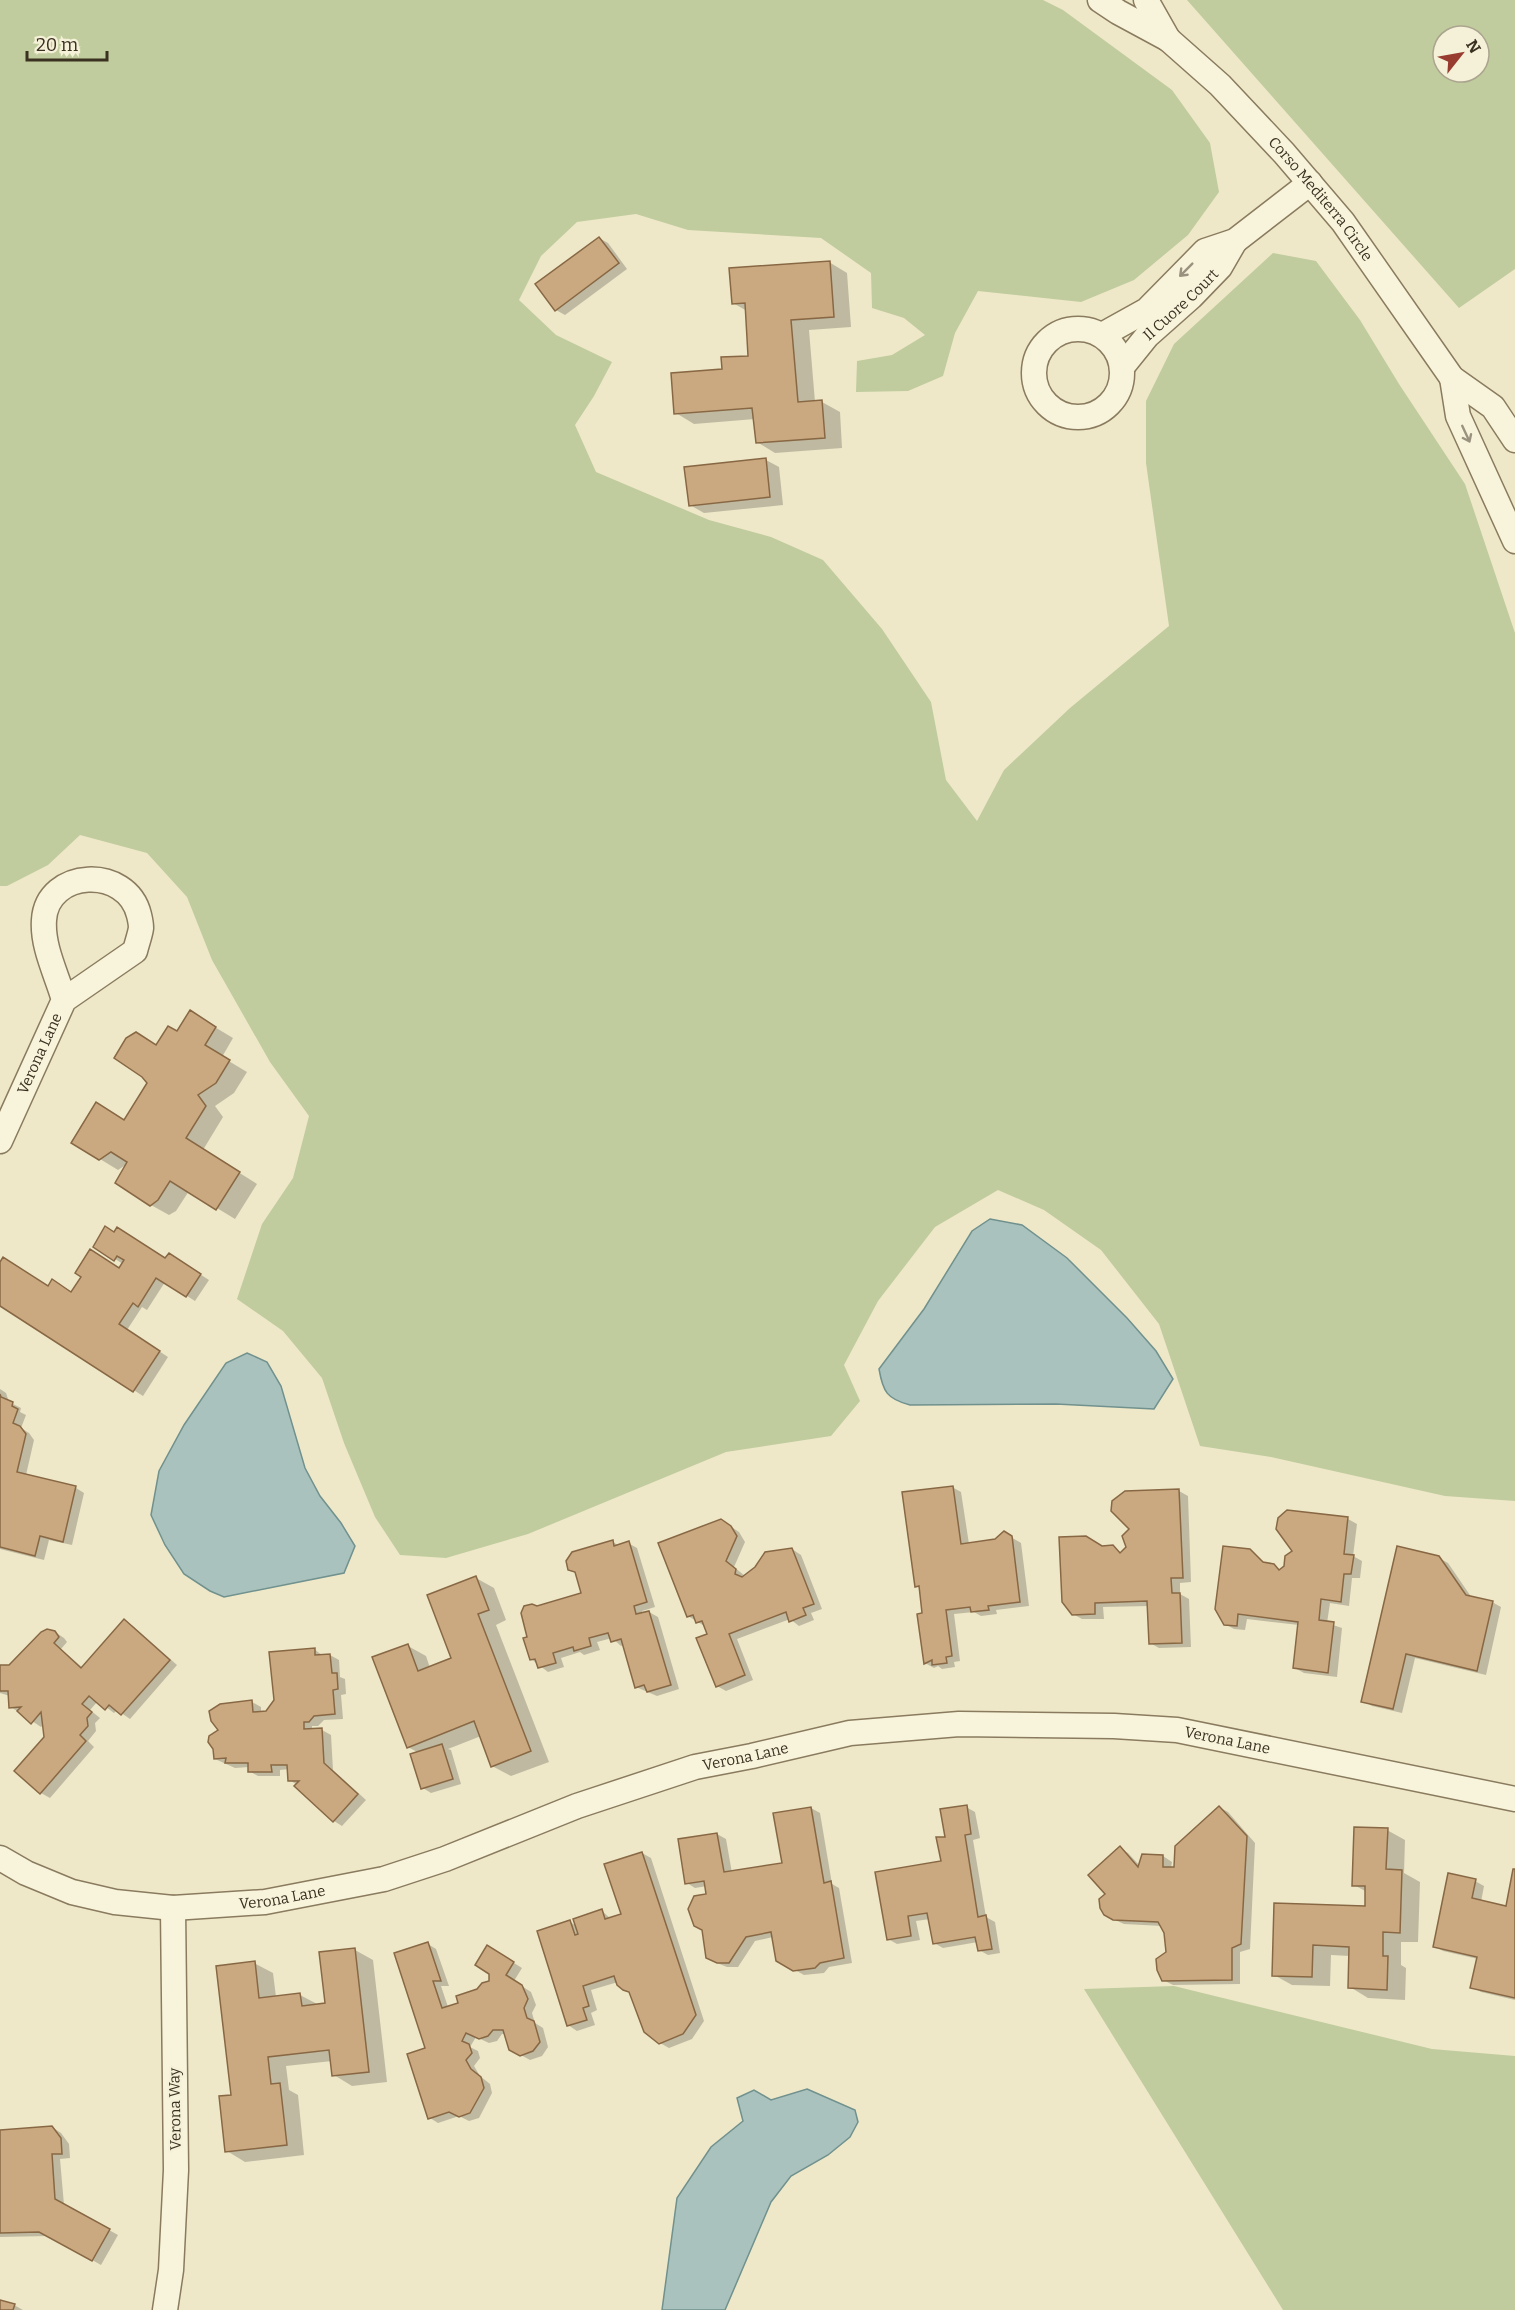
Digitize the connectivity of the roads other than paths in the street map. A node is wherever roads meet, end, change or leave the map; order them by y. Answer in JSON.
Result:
{"nodes":[{"id":1,"x":1100,"y":0,"type":"edge"},
{"id":2,"x":1146,"y":0,"type":"edge"},
{"id":3,"x":1168,"y":39,"type":"junction"},
{"id":4,"x":1310,"y":183,"type":"junction"},
{"id":5,"x":1235,"y":241,"type":"junction"},
{"id":6,"x":1102,"y":334,"type":"junction"},
{"id":7,"x":1122,"y":367,"type":"junction"},
{"id":8,"x":1452,"y":378,"type":"junction"},
{"id":9,"x":1515,"y":440,"type":"edge"},
{"id":10,"x":1515,"y":541,"type":"edge"},
{"id":11,"x":64,"y":1000,"type":"junction"},
{"id":12,"x":0,"y":1141,"type":"edge"},
{"id":13,"x":1515,"y":1800,"type":"edge"},
{"id":14,"x":0,"y":1858,"type":"edge"},
{"id":15,"x":173,"y":1908,"type":"junction"},
{"id":16,"x":165,"y":2310,"type":"edge"}],
"edges":[{"from":1,"to":3,"type":"street","name":"Corso Mediterra Circle"},
{"from":2,"to":3,"type":"street","name":"Corso Mediterra Circle"},
{"from":3,"to":4,"type":"street","name":"Corso Mediterra Circle"},
{"from":4,"to":5,"type":"street","name":"Il Cuore Court"},
{"from":4,"to":8,"type":"street","name":"Corso Mediterra Circle"},
{"from":5,"to":6,"type":"street","name":"Il Cuore Court","one_way":true},
{"from":5,"to":7,"type":"street","name":"Il Cuore Court"},
{"from":6,"to":7,"type":"street"},
{"from":6,"to":7,"type":"street","name":"Il Cuore Court"},
{"from":8,"to":9,"type":"street","name":"Corso Mediterra Circle"},
{"from":8,"to":10,"type":"street","name":"Corso Mediterra Circle","one_way":true},
{"from":11,"to":11,"type":"street","name":"Verona Lane"},
{"from":11,"to":12,"type":"street","name":"Verona Lane"},
{"from":13,"to":15,"type":"street","name":"Verona Lane"},
{"from":14,"to":15,"type":"street","name":"Verona Lane"},
{"from":15,"to":16,"type":"street","name":"Verona Way"}]}
